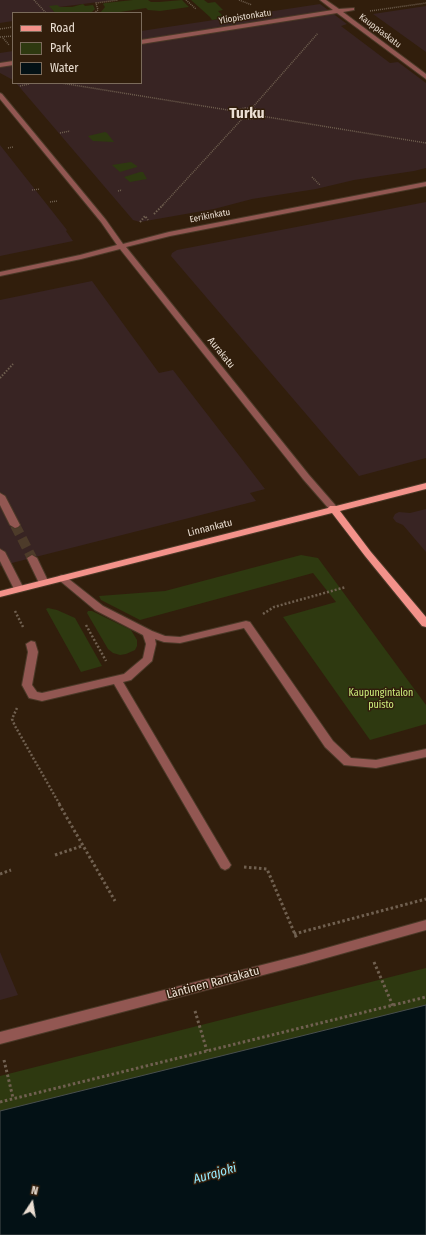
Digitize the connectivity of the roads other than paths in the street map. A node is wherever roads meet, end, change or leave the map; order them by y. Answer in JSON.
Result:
{"nodes":[{"id":1,"x":323,"y":0,"type":"edge"},
{"id":2,"x":352,"y":9,"type":"dead end"},
{"id":3,"x":338,"y":11,"type":"junction"},
{"id":4,"x":142,"y":42,"type":"edge"},
{"id":5,"x":12,"y":63,"type":"edge"},
{"id":6,"x":0,"y":65,"type":"edge"},
{"id":7,"x":426,"y":77,"type":"edge"},
{"id":8,"x":0,"y":95,"type":"edge"},
{"id":9,"x":426,"y":184,"type":"edge"},
{"id":10,"x":121,"y":246,"type":"junction"},
{"id":11,"x":0,"y":274,"type":"edge"},
{"id":12,"x":426,"y":486,"type":"edge"},
{"id":13,"x":0,"y":496,"type":"edge"},
{"id":14,"x":333,"y":508,"type":"junction"},
{"id":15,"x":15,"y":525,"type":"tunnel mouth"},
{"id":16,"x":0,"y":552,"type":"edge"},
{"id":17,"x":32,"y":558,"type":"tunnel mouth"},
{"id":18,"x":62,"y":578,"type":"junction"},
{"id":19,"x":44,"y":583,"type":"junction"},
{"id":20,"x":19,"y":589,"type":"junction"},
{"id":21,"x":0,"y":594,"type":"edge"},
{"id":22,"x":426,"y":624,"type":"edge"},
{"id":23,"x":148,"y":634,"type":"junction"},
{"id":24,"x":31,"y":644,"type":"dead end"},
{"id":25,"x":116,"y":679,"type":"junction"},
{"id":26,"x":426,"y":753,"type":"edge"},
{"id":27,"x":226,"y":865,"type":"road end"},
{"id":28,"x":426,"y":925,"type":"edge"},
{"id":29,"x":0,"y":1038,"type":"edge"}],
"edges":[{"from":1,"to":3,"type":"street","name":"Kauppiaskatu"},
{"from":2,"to":3,"type":"street","name":"Yliopistonkatu"},
{"from":3,"to":4,"type":"street","name":"Yliopistonkatu"},
{"from":3,"to":7,"type":"street","name":"Kauppiaskatu"},
{"from":5,"to":6,"type":"street"},
{"from":8,"to":10,"type":"street","name":"Aurakatu"},
{"from":9,"to":10,"type":"street","name":"Eerikinkatu"},
{"from":10,"to":11,"type":"street","name":"Eerikinkatu"},
{"from":10,"to":14,"type":"street","name":"Aurakatu"},
{"from":12,"to":14,"type":"main road","name":"Linnankatu"},
{"from":13,"to":15,"type":"street"},
{"from":14,"to":18,"type":"main road","name":"Linnankatu"},
{"from":14,"to":22,"type":"main road","name":"Aurakatu"},
{"from":16,"to":20,"type":"street"},
{"from":17,"to":19,"type":"street"},
{"from":18,"to":19,"type":"main road","name":"Linnankatu"},
{"from":18,"to":23,"type":"street"},
{"from":19,"to":20,"type":"main road","name":"Linnankatu"},
{"from":20,"to":21,"type":"main road","name":"Linnankatu"},
{"from":23,"to":25,"type":"street"},
{"from":23,"to":26,"type":"street"},
{"from":24,"to":25,"type":"street"},
{"from":25,"to":27,"type":"street"},
{"from":28,"to":29,"type":"street","name":"Läntinen Rantakatu"}]}
